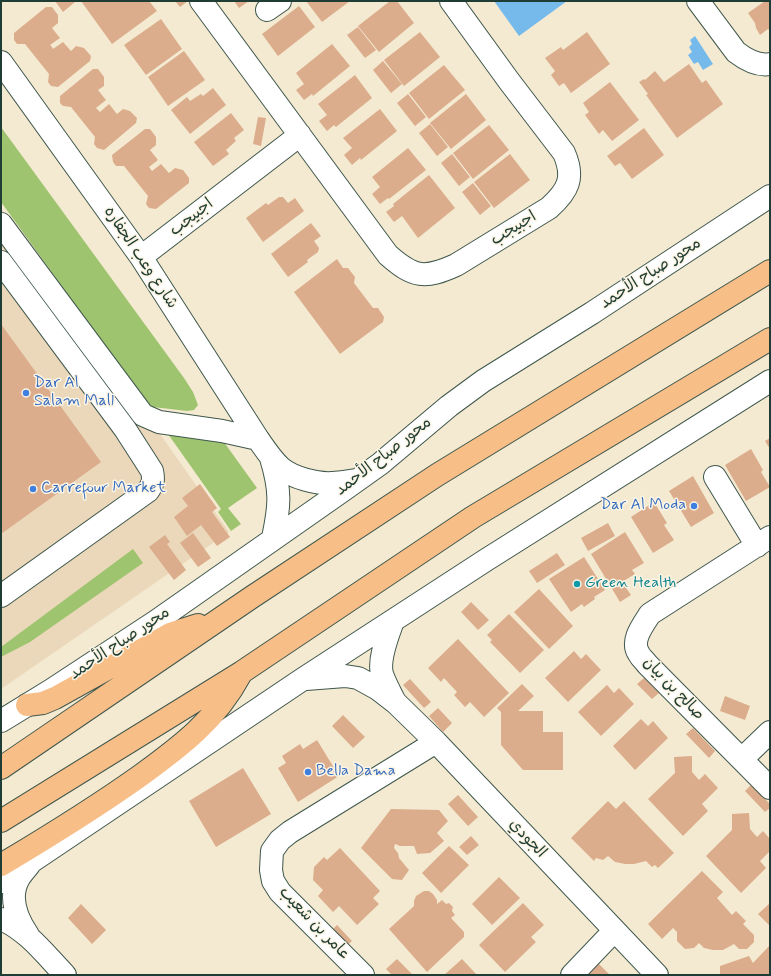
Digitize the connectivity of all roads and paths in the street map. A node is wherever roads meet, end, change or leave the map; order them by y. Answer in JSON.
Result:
{"nodes":[{"id":1,"x":201,"y":1,"type":"edge"},
{"id":2,"x":451,"y":1,"type":"edge"},
{"id":3,"x":698,"y":1,"type":"edge"},
{"id":4,"x":1,"y":62,"type":"edge"},
{"id":5,"x":770,"y":64,"type":"edge"},
{"id":6,"x":300,"y":135,"type":"junction"},
{"id":7,"x":770,"y":196,"type":"edge"},
{"id":8,"x":1,"y":224,"type":"edge"},
{"id":9,"x":141,"y":257,"type":"junction"},
{"id":10,"x":1,"y":262,"type":"edge"},
{"id":11,"x":770,"y":271,"type":"edge"},
{"id":12,"x":770,"y":338,"type":"edge"},
{"id":13,"x":770,"y":381,"type":"edge"},
{"id":14,"x":143,"y":415,"type":"junction"},
{"id":15,"x":125,"y":429,"type":"junction"},
{"id":16,"x":258,"y":439,"type":"junction"},
{"id":17,"x":271,"y":458,"type":"junction"},
{"id":18,"x":715,"y":477,"type":"dead end"},
{"id":19,"x":358,"y":480,"type":"junction"},
{"id":20,"x":273,"y":538,"type":"junction"},
{"id":21,"x":764,"y":542,"type":"edge"},
{"id":22,"x":1,"y":596,"type":"edge"},
{"id":23,"x":392,"y":621,"type":"junction"},
{"id":24,"x":213,"y":623,"type":"junction"},
{"id":25,"x":242,"y":672,"type":"junction"},
{"id":26,"x":303,"y":680,"type":"junction"},
{"id":27,"x":396,"y":703,"type":"junction"},
{"id":28,"x":27,"y":705,"type":"junction"},
{"id":29,"x":1,"y":721,"type":"edge"},
{"id":30,"x":770,"y":732,"type":"edge"},
{"id":31,"x":436,"y":742,"type":"junction"},
{"id":32,"x":742,"y":759,"type":"junction"},
{"id":33,"x":1,"y":768,"type":"edge"},
{"id":34,"x":770,"y":788,"type":"edge"},
{"id":35,"x":1,"y":821,"type":"edge"},
{"id":36,"x":29,"y":864,"type":"junction"},
{"id":37,"x":1,"y":865,"type":"edge"},
{"id":38,"x":1,"y":882,"type":"edge"},
{"id":39,"x":1,"y":918,"type":"edge"},
{"id":40,"x":614,"y":931,"type":"junction"},
{"id":41,"x":28,"y":936,"type":"junction"},
{"id":42,"x":65,"y":975,"type":"edge"},
{"id":43,"x":363,"y":975,"type":"edge"},
{"id":44,"x":572,"y":975,"type":"edge"},
{"id":45,"x":657,"y":975,"type":"edge"}],
"edges":[{"from":1,"to":6,"type":"street","name":"اجبيجب"},
{"from":2,"to":6,"type":"street","name":"اجبيجب"},
{"from":3,"to":5,"type":"street"},
{"from":4,"to":9,"type":"street","name":"شارع وعب الجفاره"},
{"from":6,"to":9,"type":"street","name":"اجبيجب"},
{"from":7,"to":19,"type":"street","name":"محور صباح الأحمد"},
{"from":8,"to":14,"type":"street"},
{"from":9,"to":16,"type":"street","name":"شارع وعب الجفاره"},
{"from":10,"to":15,"type":"street"},
{"from":11,"to":24,"type":"highway"},
{"from":12,"to":25,"type":"highway"},
{"from":13,"to":23,"type":"street"},
{"from":14,"to":15,"type":"street"},
{"from":14,"to":16,"type":"street"},
{"from":15,"to":22,"type":"street"},
{"from":16,"to":17,"type":"street","name":"شارع وعب الجفاره"},
{"from":17,"to":19,"type":"street","name":"شارع وعب الجفاره"},
{"from":17,"to":20,"type":"street","name":"شارع وعب الجفاره"},
{"from":18,"to":21,"type":"street"},
{"from":19,"to":20,"type":"street","name":"محور صباح الأحمد"},
{"from":20,"to":28,"type":"street","name":"محور صباح الأحمد"},
{"from":21,"to":32,"type":"street","name":"صالح بن بيان"},
{"from":23,"to":26,"type":"street"},
{"from":23,"to":27,"type":"street","name":"الجودي"},
{"from":24,"to":28,"type":"highway"},
{"from":24,"to":33,"type":"highway"},
{"from":25,"to":35,"type":"highway"},
{"from":25,"to":37,"type":"highway"},
{"from":26,"to":27,"type":"street","name":"الجودي"},
{"from":26,"to":36,"type":"street"},
{"from":27,"to":31,"type":"street","name":"الجودي"},
{"from":28,"to":29,"type":"street","name":"محور صباح الأحمد"},
{"from":30,"to":32,"type":"street"},
{"from":31,"to":40,"type":"street","name":"الجودي"},
{"from":31,"to":43,"type":"street","name":"عامر بن شعيب"},
{"from":32,"to":34,"type":"street","name":"صالح بن بيان"},
{"from":36,"to":38,"type":"street"},
{"from":36,"to":41,"type":"street"},
{"from":39,"to":41,"type":"street"},
{"from":40,"to":44,"type":"street"},
{"from":40,"to":45,"type":"street","name":"الجودي"},
{"from":41,"to":42,"type":"street"}]}
